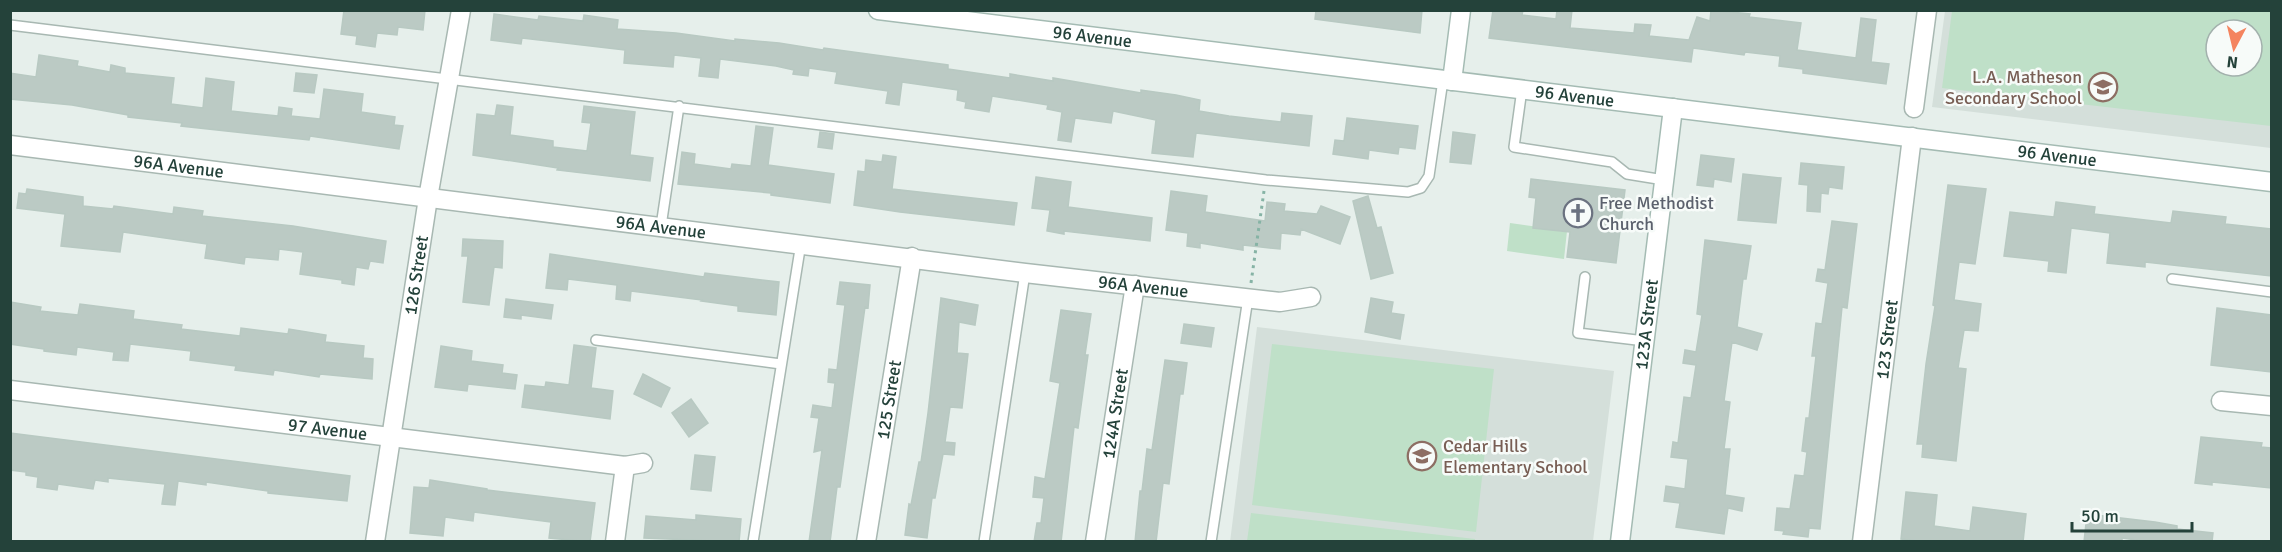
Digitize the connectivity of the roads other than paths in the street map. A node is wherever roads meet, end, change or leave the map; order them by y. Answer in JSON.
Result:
{"nodes":[{"id":1,"x":461,"y":10,"type":"edge"},
{"id":2,"x":878,"y":10,"type":"edge"},
{"id":3,"x":1461,"y":10,"type":"edge"},
{"id":4,"x":1927,"y":10,"type":"edge"},
{"id":5,"x":966,"y":16,"type":"edge"},
{"id":6,"x":10,"y":25,"type":"edge"},
{"id":7,"x":448,"y":80,"type":"junction"},
{"id":8,"x":1448,"y":80,"type":"junction"},
{"id":9,"x":1522,"y":89,"type":"junction"},
{"id":10,"x":679,"y":106,"type":"junction"},
{"id":11,"x":1673,"y":108,"type":"junction"},
{"id":12,"x":1914,"y":108,"type":"dead end"},
{"id":13,"x":1912,"y":136,"type":"junction"},
{"id":14,"x":10,"y":145,"type":"edge"},
{"id":15,"x":1664,"y":180,"type":"junction"},
{"id":16,"x":2271,"y":182,"type":"edge"},
{"id":17,"x":428,"y":198,"type":"junction"},
{"id":18,"x":661,"y":226,"type":"junction"},
{"id":19,"x":801,"y":243,"type":"junction"},
{"id":20,"x":912,"y":257,"type":"junction"},
{"id":21,"x":1025,"y":273,"type":"junction"},
{"id":22,"x":1585,"y":277,"type":"dead end"},
{"id":23,"x":2172,"y":279,"type":"dead end"},
{"id":24,"x":1136,"y":285,"type":"junction"},
{"id":25,"x":1249,"y":291,"type":"junction"},
{"id":26,"x":2271,"y":292,"type":"edge"},
{"id":27,"x":1311,"y":297,"type":"dead end"},
{"id":28,"x":596,"y":340,"type":"dead end"},
{"id":29,"x":1645,"y":341,"type":"junction"},
{"id":30,"x":781,"y":364,"type":"junction"},
{"id":31,"x":10,"y":390,"type":"edge"},
{"id":32,"x":2221,"y":401,"type":"dead end"},
{"id":33,"x":2271,"y":406,"type":"edge"},
{"id":34,"x":392,"y":436,"type":"junction"},
{"id":35,"x":375,"y":542,"type":"edge"},
{"id":36,"x":615,"y":542,"type":"edge"},
{"id":37,"x":753,"y":542,"type":"edge"},
{"id":38,"x":866,"y":542,"type":"edge"},
{"id":39,"x":984,"y":542,"type":"edge"},
{"id":40,"x":1095,"y":542,"type":"edge"},
{"id":41,"x":1211,"y":542,"type":"edge"},
{"id":42,"x":1620,"y":542,"type":"edge"},
{"id":43,"x":1862,"y":542,"type":"edge"}],
"edges":[{"from":1,"to":7,"type":"street","name":"126 Street"},
{"from":2,"to":5,"type":"street","name":"96 Avenue"},
{"from":3,"to":8,"type":"street"},
{"from":4,"to":12,"type":"street"},
{"from":5,"to":8,"type":"street","name":"96 Avenue"},
{"from":6,"to":7,"type":"lane"},
{"from":7,"to":10,"type":"lane"},
{"from":7,"to":17,"type":"street","name":"126 Street"},
{"from":8,"to":9,"type":"street","name":"96 Avenue"},
{"from":8,"to":10,"type":"lane"},
{"from":9,"to":11,"type":"street","name":"96 Avenue"},
{"from":9,"to":15,"type":"lane"},
{"from":10,"to":18,"type":"lane"},
{"from":11,"to":13,"type":"street","name":"96 Avenue"},
{"from":11,"to":15,"type":"street","name":"123A Street"},
{"from":13,"to":16,"type":"street","name":"96 Avenue"},
{"from":13,"to":43,"type":"street","name":"123 Street"},
{"from":14,"to":17,"type":"street","name":"96A Avenue"},
{"from":15,"to":29,"type":"street","name":"123A Street"},
{"from":17,"to":18,"type":"street","name":"96A Avenue"},
{"from":17,"to":34,"type":"street","name":"126 Street"},
{"from":18,"to":19,"type":"street","name":"96A Avenue"},
{"from":19,"to":20,"type":"street","name":"96A Avenue"},
{"from":19,"to":30,"type":"lane"},
{"from":20,"to":21,"type":"street","name":"96A Avenue"},
{"from":20,"to":38,"type":"street","name":"125 Street"},
{"from":21,"to":24,"type":"street","name":"96A Avenue"},
{"from":21,"to":39,"type":"lane"},
{"from":22,"to":29,"type":"lane"},
{"from":23,"to":26,"type":"lane"},
{"from":24,"to":25,"type":"street","name":"96A Avenue"},
{"from":24,"to":40,"type":"street","name":"124A Street"},
{"from":25,"to":27,"type":"street","name":"96A Avenue"},
{"from":25,"to":41,"type":"lane"},
{"from":28,"to":30,"type":"lane"},
{"from":29,"to":42,"type":"street","name":"123A Street"},
{"from":30,"to":37,"type":"lane"},
{"from":31,"to":34,"type":"street","name":"97 Avenue"},
{"from":32,"to":33,"type":"street"},
{"from":34,"to":35,"type":"street","name":"126 Street"},
{"from":34,"to":36,"type":"street","name":"97 Avenue"}]}
